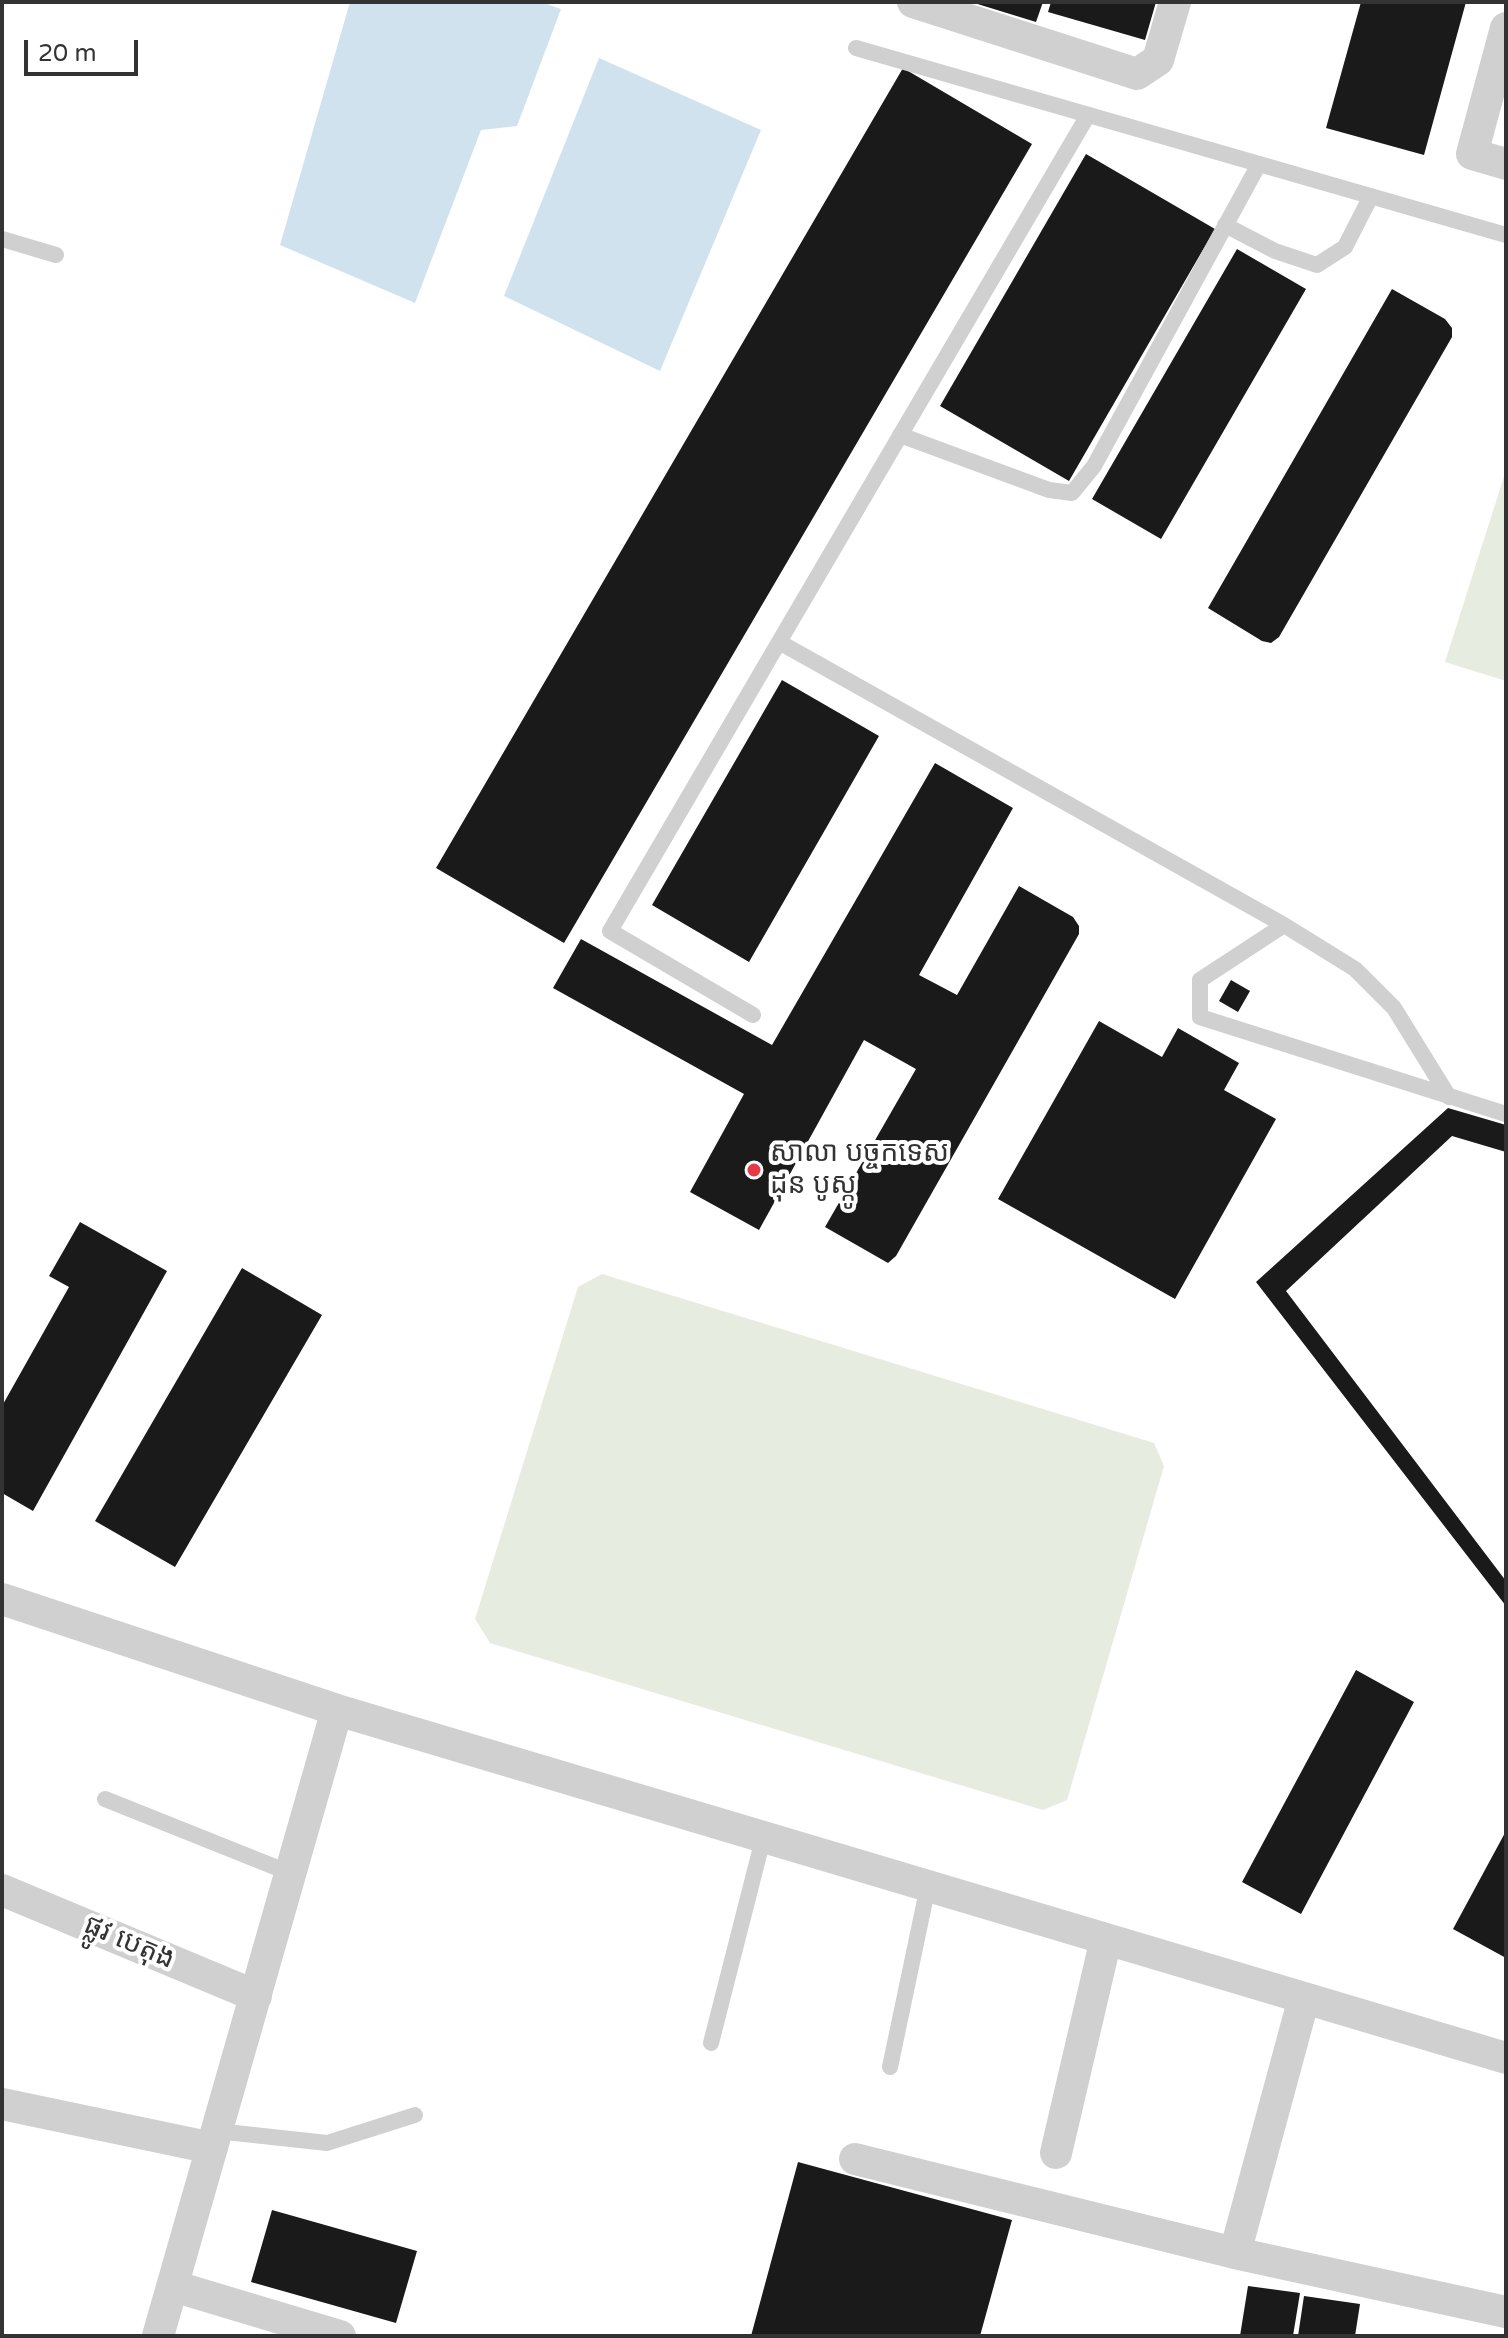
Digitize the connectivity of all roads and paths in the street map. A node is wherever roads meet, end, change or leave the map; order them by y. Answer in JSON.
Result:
{"nodes":[{"id":1,"x":913,"y":2,"type":"edge"},
{"id":2,"x":1175,"y":2,"type":"edge"},
{"id":3,"x":1506,"y":28,"type":"edge"},
{"id":4,"x":856,"y":48,"type":"dead end"},
{"id":5,"x":1088,"y":115,"type":"junction"},
{"id":6,"x":1259,"y":164,"type":"junction"},
{"id":7,"x":1506,"y":164,"type":"edge"},
{"id":8,"x":1371,"y":196,"type":"junction"},
{"id":9,"x":1225,"y":225,"type":"junction"},
{"id":10,"x":1506,"y":235,"type":"edge"},
{"id":11,"x":2,"y":239,"type":"edge"},
{"id":12,"x":56,"y":255,"type":"dead end"},
{"id":13,"x":900,"y":435,"type":"junction"},
{"id":14,"x":779,"y":642,"type":"junction"},
{"id":15,"x":1284,"y":925,"type":"junction"},
{"id":16,"x":753,"y":1015,"type":"dead end"},
{"id":17,"x":1449,"y":1097,"type":"junction"},
{"id":18,"x":1506,"y":1114,"type":"edge"},
{"id":19,"x":2,"y":1599,"type":"edge"},
{"id":20,"x":337,"y":1710,"type":"junction"},
{"id":21,"x":105,"y":1799,"type":"dead end"},
{"id":22,"x":763,"y":1839,"type":"junction"},
{"id":23,"x":290,"y":1873,"type":"junction"},
{"id":24,"x":928,"y":1886,"type":"junction"},
{"id":25,"x":2,"y":1890,"type":"edge"},
{"id":26,"x":1106,"y":1939,"type":"junction"},
{"id":27,"x":256,"y":1996,"type":"junction"},
{"id":28,"x":1304,"y":1998,"type":"junction"},
{"id":29,"x":711,"y":2043,"type":"dead end"},
{"id":30,"x":1506,"y":2058,"type":"edge"},
{"id":31,"x":890,"y":2067,"type":"dead end"},
{"id":32,"x":2,"y":2104,"type":"edge"},
{"id":33,"x":415,"y":2115,"type":"dead end"},
{"id":34,"x":214,"y":2140,"type":"junction"},
{"id":35,"x":1056,"y":2153,"type":"dead end"},
{"id":36,"x":855,"y":2159,"type":"dead end"},
{"id":37,"x":1235,"y":2253,"type":"junction"},
{"id":38,"x":173,"y":2286,"type":"junction"},
{"id":39,"x":1506,"y":2312,"type":"edge"},
{"id":40,"x":158,"y":2336,"type":"edge"},
{"id":41,"x":340,"y":2336,"type":"edge"}],
"edges":[{"from":1,"to":2,"type":"street"},
{"from":3,"to":7,"type":"street"},
{"from":4,"to":5,"type":"lane"},
{"from":5,"to":6,"type":"lane"},
{"from":5,"to":13,"type":"lane"},
{"from":6,"to":8,"type":"lane"},
{"from":6,"to":9,"type":"lane"},
{"from":8,"to":9,"type":"lane"},
{"from":8,"to":10,"type":"lane"},
{"from":9,"to":13,"type":"lane"},
{"from":11,"to":12,"type":"lane"},
{"from":13,"to":14,"type":"lane"},
{"from":14,"to":15,"type":"lane"},
{"from":14,"to":16,"type":"lane"},
{"from":15,"to":17,"type":"lane"},
{"from":15,"to":17,"type":"lane"},
{"from":17,"to":18,"type":"lane"},
{"from":19,"to":20,"type":"street"},
{"from":20,"to":22,"type":"street"},
{"from":20,"to":23,"type":"street"},
{"from":21,"to":23,"type":"lane"},
{"from":22,"to":24,"type":"street"},
{"from":22,"to":29,"type":"lane"},
{"from":23,"to":27,"type":"street"},
{"from":24,"to":26,"type":"street"},
{"from":24,"to":31,"type":"lane"},
{"from":25,"to":27,"type":"street","name":"ផ្លូវ បេតុង"},
{"from":26,"to":28,"type":"street"},
{"from":26,"to":35,"type":"street"},
{"from":27,"to":34,"type":"street"},
{"from":28,"to":30,"type":"street"},
{"from":28,"to":37,"type":"street"},
{"from":32,"to":34,"type":"street"},
{"from":33,"to":34,"type":"lane"},
{"from":34,"to":38,"type":"street"},
{"from":36,"to":37,"type":"street"},
{"from":37,"to":39,"type":"street"},
{"from":38,"to":40,"type":"street"},
{"from":38,"to":41,"type":"street"}]}
